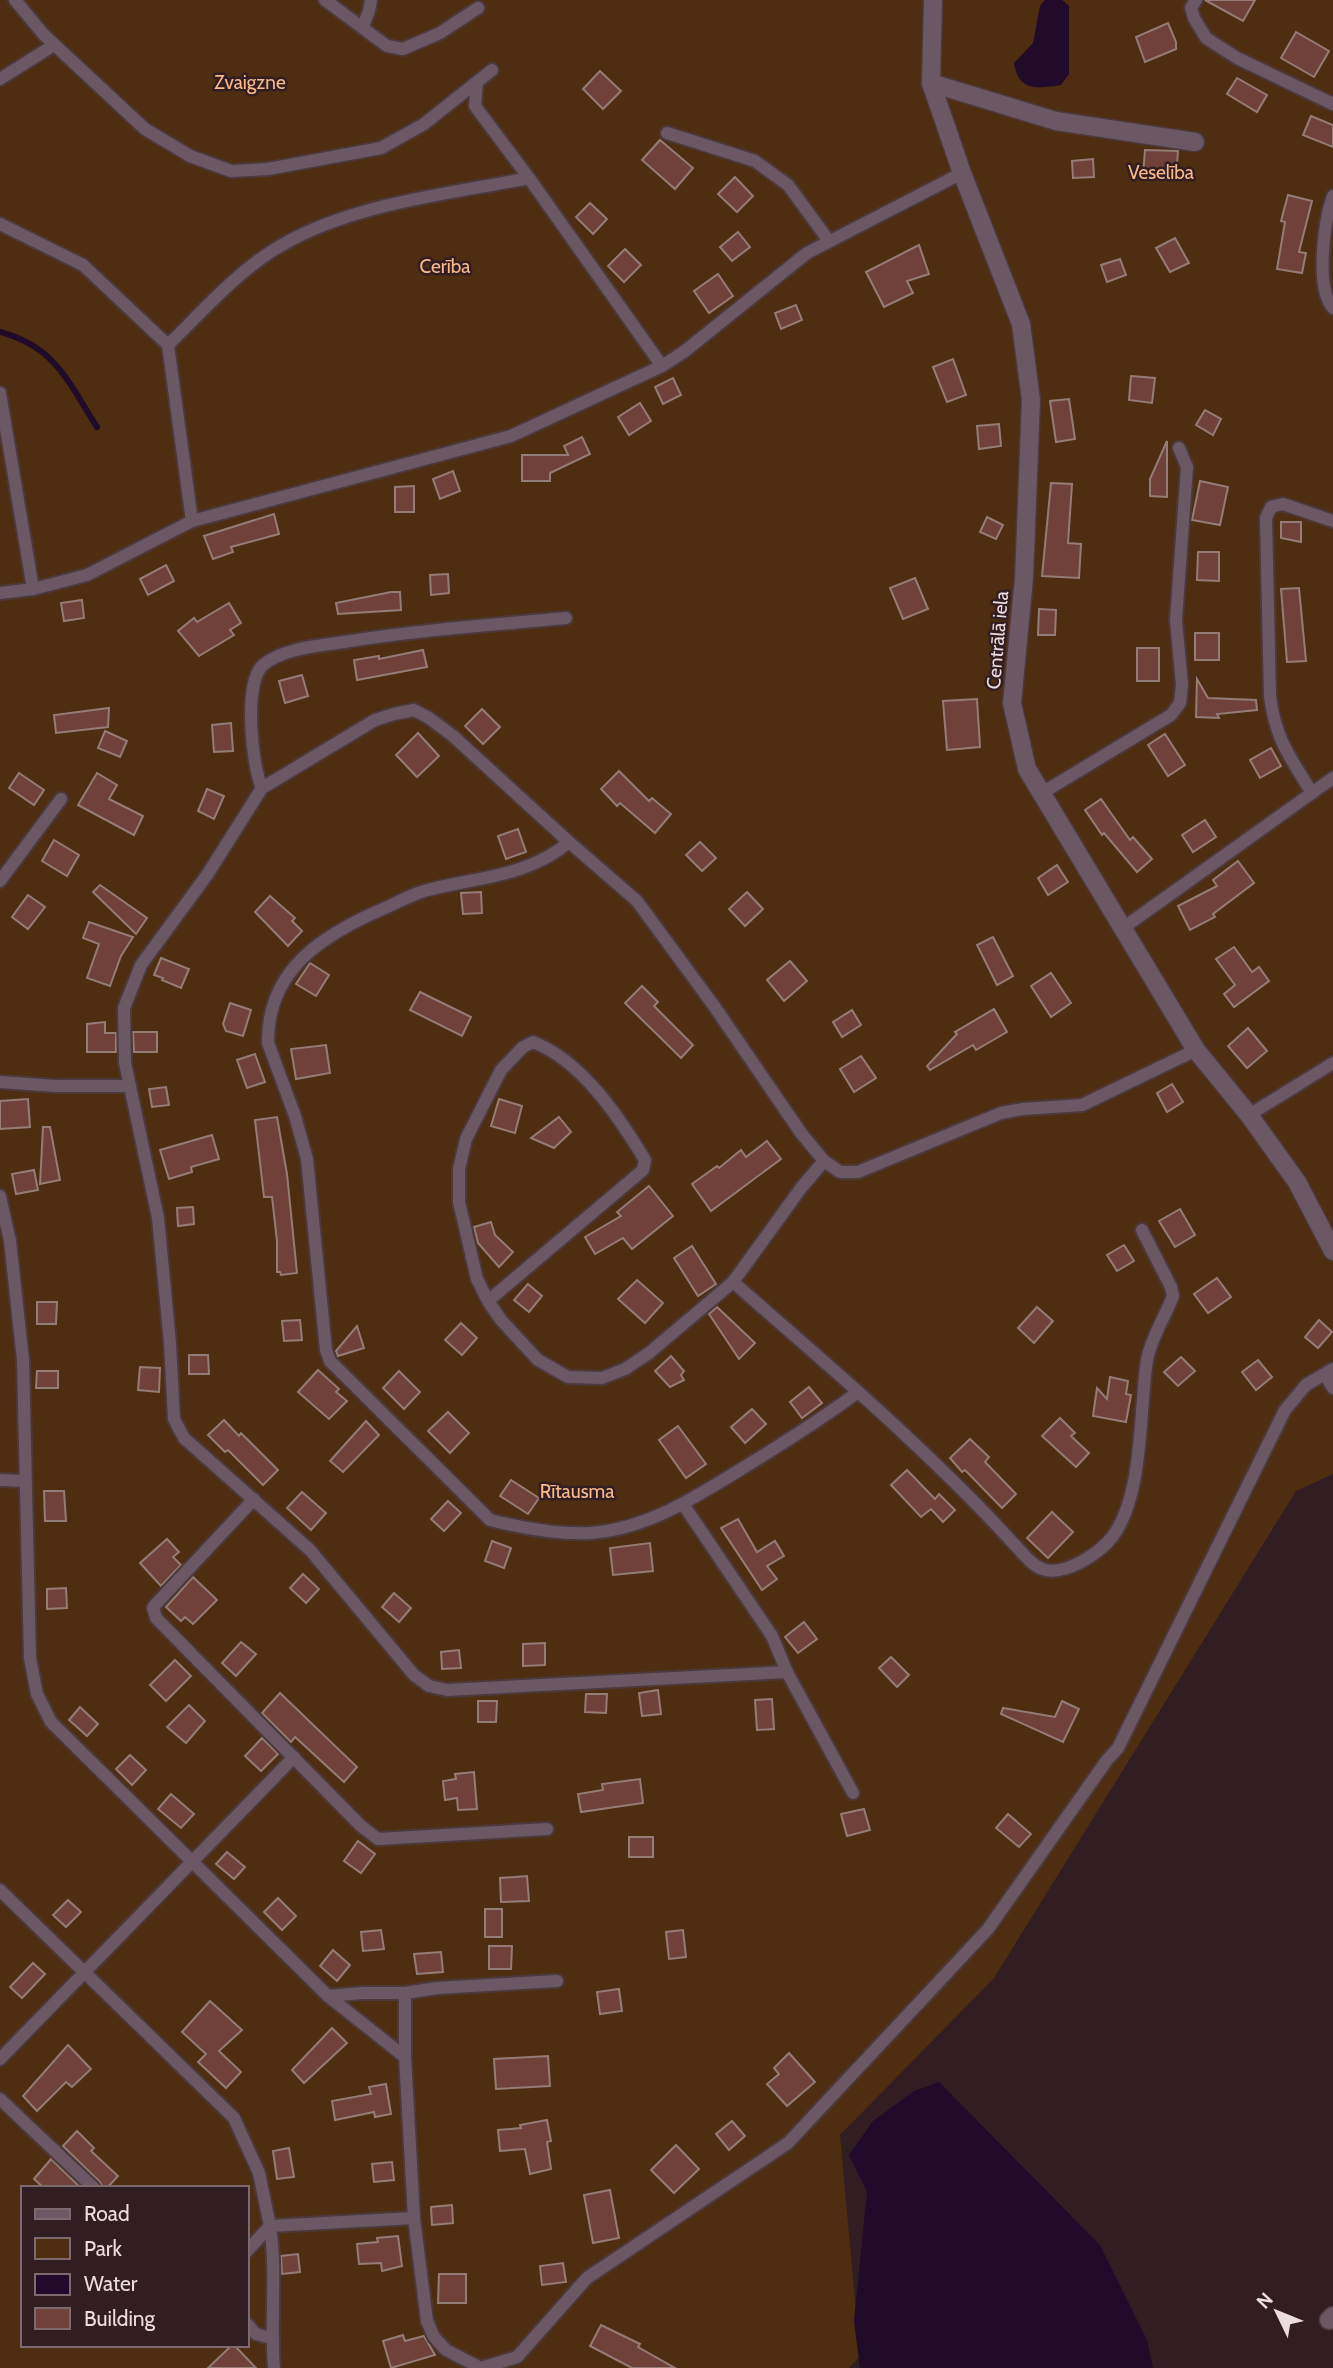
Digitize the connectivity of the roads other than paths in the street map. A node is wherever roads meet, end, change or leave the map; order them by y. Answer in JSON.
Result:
{"nodes":[{"id":1,"x":15,"y":0,"type":"edge"},
{"id":2,"x":324,"y":0,"type":"edge"},
{"id":3,"x":371,"y":0,"type":"edge"},
{"id":4,"x":933,"y":0,"type":"edge"},
{"id":5,"x":1196,"y":0,"type":"edge"},
{"id":6,"x":478,"y":8,"type":"dead end"},
{"id":7,"x":363,"y":26,"type":"junction"},
{"id":8,"x":54,"y":45,"type":"junction"},
{"id":9,"x":492,"y":70,"type":"dead end"},
{"id":10,"x":0,"y":79,"type":"edge"},
{"id":11,"x":477,"y":82,"type":"junction"},
{"id":12,"x":931,"y":83,"type":"junction"},
{"id":13,"x":1333,"y":104,"type":"edge"},
{"id":14,"x":667,"y":133,"type":"dead end"},
{"id":15,"x":1195,"y":142,"type":"dead end"},
{"id":16,"x":962,"y":173,"type":"junction"},
{"id":17,"x":529,"y":178,"type":"junction"},
{"id":18,"x":1333,"y":196,"type":"edge"},
{"id":19,"x":0,"y":224,"type":"edge"},
{"id":20,"x":829,"y":241,"type":"junction"},
{"id":21,"x":1333,"y":307,"type":"edge"},
{"id":22,"x":168,"y":345,"type":"junction"},
{"id":23,"x":662,"y":366,"type":"junction"},
{"id":24,"x":0,"y":393,"type":"edge"},
{"id":25,"x":1179,"y":448,"type":"dead end"},
{"id":26,"x":192,"y":521,"type":"junction"},
{"id":27,"x":1333,"y":521,"type":"edge"},
{"id":28,"x":33,"y":589,"type":"junction"},
{"id":29,"x":0,"y":593,"type":"edge"},
{"id":30,"x":566,"y":618,"type":"dead end"},
{"id":31,"x":1333,"y":778,"type":"edge"},
{"id":32,"x":262,"y":788,"type":"junction"},
{"id":33,"x":1042,"y":793,"type":"junction"},
{"id":34,"x":1312,"y":793,"type":"junction"},
{"id":35,"x":61,"y":799,"type":"dead end"},
{"id":36,"x":569,"y":842,"type":"junction"},
{"id":37,"x":0,"y":881,"type":"edge"},
{"id":38,"x":1123,"y":928,"type":"junction"},
{"id":39,"x":1196,"y":1051,"type":"junction"},
{"id":40,"x":1333,"y":1063,"type":"edge"},
{"id":41,"x":0,"y":1082,"type":"edge"},
{"id":42,"x":130,"y":1086,"type":"junction"},
{"id":43,"x":1250,"y":1115,"type":"junction"},
{"id":44,"x":824,"y":1161,"type":"junction"},
{"id":45,"x":0,"y":1196,"type":"edge"},
{"id":46,"x":1142,"y":1230,"type":"dead end"},
{"id":47,"x":1332,"y":1246,"type":"edge"},
{"id":48,"x":733,"y":1282,"type":"junction"},
{"id":49,"x":488,"y":1301,"type":"junction"},
{"id":50,"x":1329,"y":1372,"type":"edge"},
{"id":51,"x":1333,"y":1388,"type":"edge"},
{"id":52,"x":858,"y":1392,"type":"junction"},
{"id":53,"x":0,"y":1480,"type":"edge"},
{"id":54,"x":24,"y":1481,"type":"junction"},
{"id":55,"x":254,"y":1499,"type":"junction"},
{"id":56,"x":683,"y":1504,"type":"junction"},
{"id":57,"x":788,"y":1672,"type":"junction"},
{"id":58,"x":294,"y":1756,"type":"junction"},
{"id":59,"x":853,"y":1793,"type":"dead end"},
{"id":60,"x":547,"y":1829,"type":"dead end"},
{"id":61,"x":191,"y":1862,"type":"junction"},
{"id":62,"x":0,"y":1890,"type":"edge"},
{"id":63,"x":85,"y":1972,"type":"junction"},
{"id":64,"x":557,"y":1981,"type":"dead end"},
{"id":65,"x":405,"y":1993,"type":"junction"},
{"id":66,"x":328,"y":1996,"type":"junction"},
{"id":67,"x":405,"y":2057,"type":"junction"},
{"id":68,"x":0,"y":2059,"type":"edge"},
{"id":69,"x":0,"y":2099,"type":"edge"},
{"id":70,"x":92,"y":2186,"type":"edge"},
{"id":71,"x":414,"y":2218,"type":"junction"},
{"id":72,"x":270,"y":2226,"type":"junction"},
{"id":73,"x":248,"y":2250,"type":"edge"},
{"id":74,"x":248,"y":2325,"type":"edge"},
{"id":75,"x":271,"y":2338,"type":"junction"},
{"id":76,"x":274,"y":2368,"type":"edge"}],
"edges":[{"from":1,"to":8,"type":"lane"},
{"from":2,"to":7,"type":"lane"},
{"from":3,"to":7,"type":"lane"},
{"from":4,"to":12,"type":"street","name":"Centrālā iela"},
{"from":5,"to":13,"type":"lane"},
{"from":6,"to":7,"type":"lane"},
{"from":8,"to":10,"type":"lane"},
{"from":8,"to":11,"type":"lane"},
{"from":9,"to":11,"type":"lane"},
{"from":11,"to":17,"type":"lane"},
{"from":12,"to":15,"type":"street"},
{"from":12,"to":16,"type":"street","name":"Centrālā iela"},
{"from":14,"to":20,"type":"lane"},
{"from":16,"to":20,"type":"lane"},
{"from":16,"to":33,"type":"street","name":"Centrālā iela"},
{"from":17,"to":22,"type":"lane"},
{"from":17,"to":23,"type":"lane"},
{"from":18,"to":21,"type":"lane"},
{"from":19,"to":22,"type":"lane"},
{"from":20,"to":23,"type":"lane"},
{"from":22,"to":26,"type":"lane"},
{"from":23,"to":26,"type":"lane"},
{"from":24,"to":28,"type":"lane"},
{"from":25,"to":33,"type":"lane"},
{"from":26,"to":28,"type":"lane"},
{"from":27,"to":34,"type":"lane"},
{"from":28,"to":29,"type":"lane"},
{"from":30,"to":32,"type":"lane"},
{"from":31,"to":34,"type":"lane"},
{"from":32,"to":36,"type":"lane"},
{"from":32,"to":42,"type":"lane"},
{"from":33,"to":38,"type":"street","name":"Centrālā iela"},
{"from":34,"to":38,"type":"lane"},
{"from":35,"to":37,"type":"lane"},
{"from":36,"to":44,"type":"lane"},
{"from":36,"to":56,"type":"lane"},
{"from":38,"to":39,"type":"street","name":"Centrālā iela"},
{"from":39,"to":43,"type":"street","name":"Centrālā iela"},
{"from":39,"to":44,"type":"lane"},
{"from":40,"to":43,"type":"lane"},
{"from":41,"to":42,"type":"lane"},
{"from":42,"to":55,"type":"lane"},
{"from":43,"to":47,"type":"street","name":"Centrālā iela"},
{"from":44,"to":48,"type":"lane"},
{"from":45,"to":54,"type":"lane"},
{"from":46,"to":52,"type":"lane"},
{"from":48,"to":49,"type":"lane"},
{"from":48,"to":52,"type":"lane"},
{"from":49,"to":49,"type":"lane"},
{"from":50,"to":51,"type":"lane"},
{"from":50,"to":71,"type":"lane"},
{"from":52,"to":56,"type":"lane"},
{"from":53,"to":54,"type":"lane"},
{"from":54,"to":61,"type":"lane"},
{"from":55,"to":57,"type":"lane"},
{"from":55,"to":58,"type":"lane"},
{"from":56,"to":57,"type":"lane"},
{"from":57,"to":59,"type":"lane"},
{"from":58,"to":60,"type":"lane"},
{"from":58,"to":61,"type":"lane"},
{"from":61,"to":63,"type":"lane"},
{"from":61,"to":66,"type":"lane"},
{"from":62,"to":63,"type":"lane"},
{"from":63,"to":68,"type":"lane"},
{"from":63,"to":72,"type":"lane"},
{"from":64,"to":65,"type":"lane"},
{"from":65,"to":66,"type":"lane"},
{"from":65,"to":67,"type":"lane"},
{"from":66,"to":67,"type":"lane"},
{"from":67,"to":71,"type":"lane"},
{"from":69,"to":70,"type":"lane"},
{"from":71,"to":72,"type":"lane"},
{"from":72,"to":73,"type":"lane"},
{"from":72,"to":75,"type":"lane"},
{"from":74,"to":75,"type":"lane"},
{"from":75,"to":76,"type":"lane"}]}
